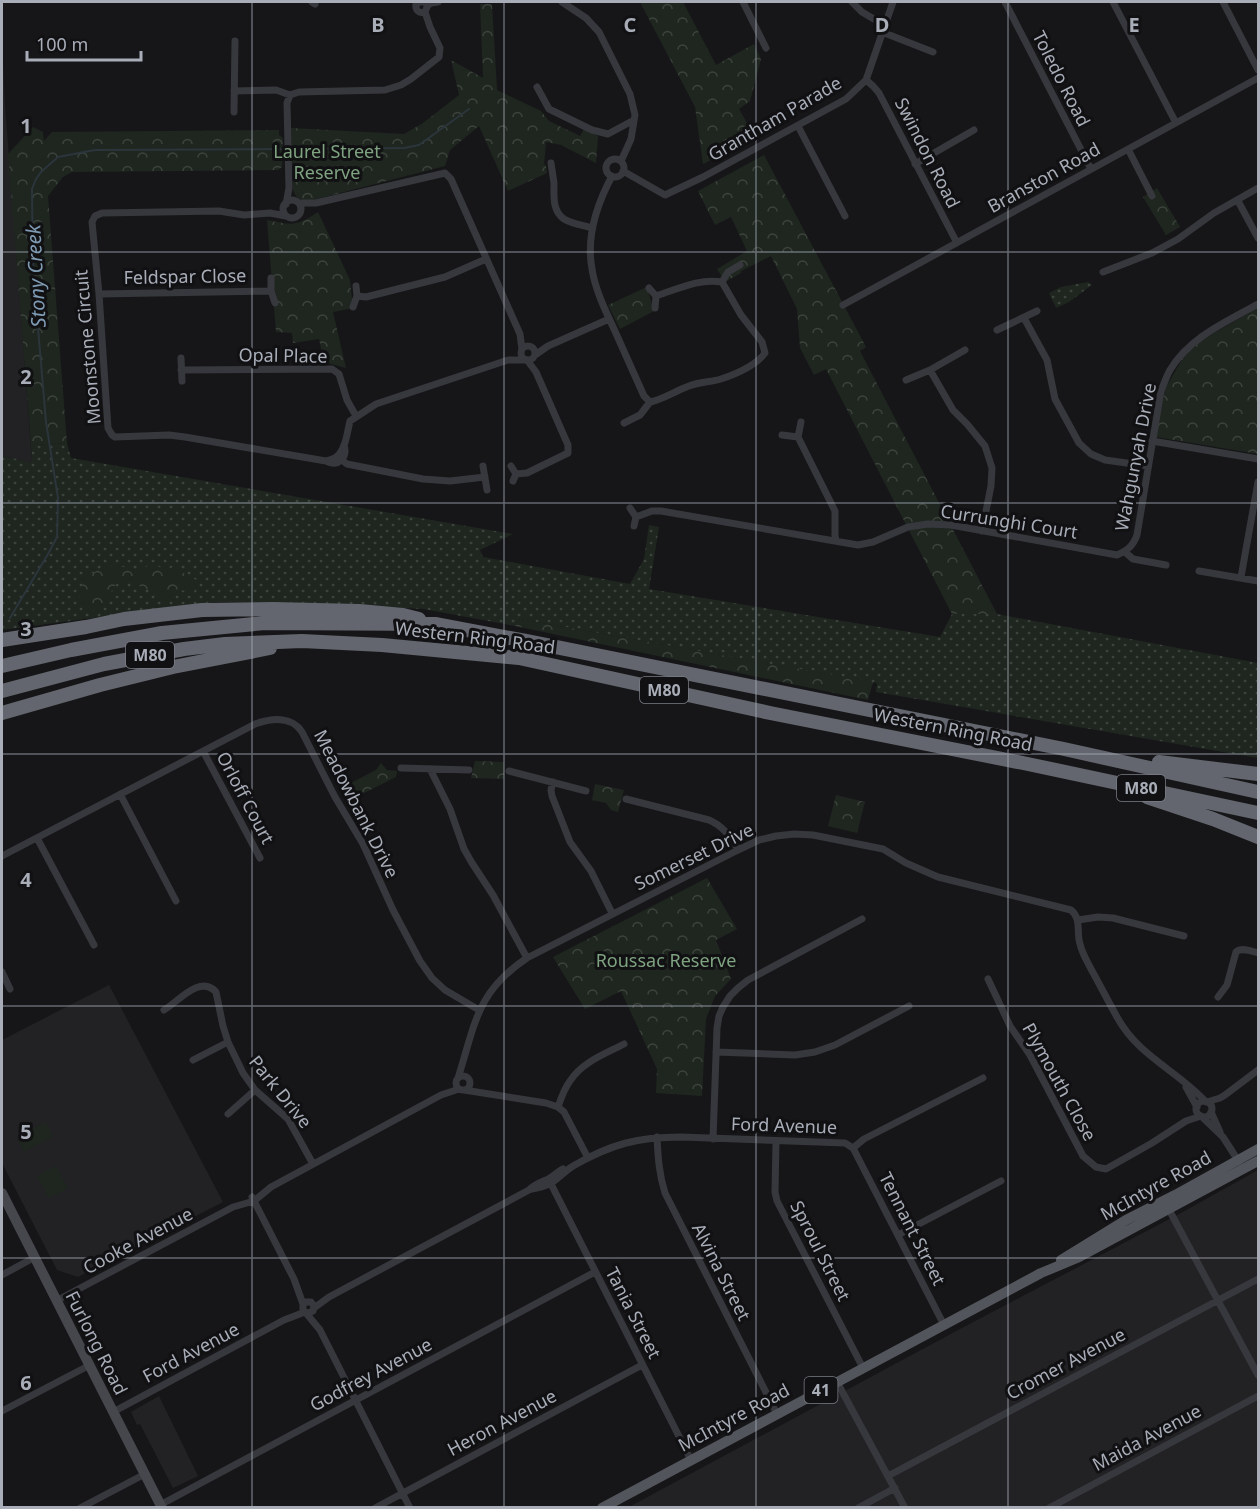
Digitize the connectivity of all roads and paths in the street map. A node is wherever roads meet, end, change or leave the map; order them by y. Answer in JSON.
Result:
{"nodes":[{"id":1,"x":438,"y":2,"type":"edge"},
{"id":2,"x":562,"y":2,"type":"edge"},
{"id":3,"x":742,"y":2,"type":"edge"},
{"id":4,"x":852,"y":2,"type":"edge"},
{"id":5,"x":893,"y":2,"type":"edge"},
{"id":6,"x":1005,"y":2,"type":"edge"},
{"id":7,"x":1113,"y":2,"type":"edge"},
{"id":8,"x":1223,"y":2,"type":"edge"},
{"id":9,"x":421,"y":4,"type":"edge"},
{"id":10,"x":884,"y":25,"type":"junction"},
{"id":11,"x":235,"y":41,"type":"dead end"},
{"id":12,"x":766,"y":48,"type":"dead end"},
{"id":13,"x":933,"y":52,"type":"dead end"},
{"id":14,"x":1258,"y":70,"type":"edge"},
{"id":15,"x":1258,"y":78,"type":"edge"},
{"id":16,"x":866,"y":80,"type":"junction"},
{"id":17,"x":537,"y":87,"type":"dead end"},
{"id":18,"x":234,"y":91,"type":"junction"},
{"id":19,"x":290,"y":95,"type":"junction"},
{"id":20,"x":234,"y":112,"type":"dead end"},
{"id":21,"x":634,"y":120,"type":"junction"},
{"id":22,"x":1176,"y":123,"type":"junction"},
{"id":23,"x":798,"y":126,"type":"junction"},
{"id":24,"x":974,"y":130,"type":"dead end"},
{"id":25,"x":1128,"y":149,"type":"junction"},
{"id":26,"x":621,"y":162,"type":"junction"},
{"id":27,"x":551,"y":163,"type":"dead end"},
{"id":28,"x":915,"y":164,"type":"junction"},
{"id":29,"x":1091,"y":170,"type":"junction"},
{"id":30,"x":623,"y":171,"type":"junction"},
{"id":31,"x":612,"y":176,"type":"junction"},
{"id":32,"x":289,"y":188,"type":"junction"},
{"id":33,"x":1258,"y":188,"type":"edge"},
{"id":34,"x":1152,"y":196,"type":"dead end"},
{"id":35,"x":1238,"y":201,"type":"junction"},
{"id":36,"x":298,"y":202,"type":"junction"},
{"id":37,"x":316,"y":203,"type":"junction"},
{"id":38,"x":285,"y":205,"type":"junction"},
{"id":39,"x":270,"y":213,"type":"junction"},
{"id":40,"x":300,"y":215,"type":"junction"},
{"id":41,"x":286,"y":216,"type":"junction"},
{"id":42,"x":845,"y":216,"type":"dead end"},
{"id":43,"x":592,"y":228,"type":"junction"},
{"id":44,"x":1258,"y":238,"type":"edge"},
{"id":45,"x":957,"y":243,"type":"junction"},
{"id":46,"x":486,"y":259,"type":"junction"},
{"id":47,"x":740,"y":265,"type":"dead end"},
{"id":48,"x":1103,"y":272,"type":"dead end"},
{"id":49,"x":271,"y":278,"type":"dead end"},
{"id":50,"x":722,"y":282,"type":"junction"},
{"id":51,"x":356,"y":286,"type":"dead end"},
{"id":52,"x":649,"y":288,"type":"dead end"},
{"id":53,"x":271,"y":291,"type":"junction"},
{"id":54,"x":99,"y":294,"type":"junction"},
{"id":55,"x":357,"y":296,"type":"junction"},
{"id":56,"x":656,"y":296,"type":"junction"},
{"id":57,"x":275,"y":303,"type":"dead end"},
{"id":58,"x":1258,"y":304,"type":"edge"},
{"id":59,"x":843,"y":305,"type":"dead end"},
{"id":60,"x":353,"y":307,"type":"dead end"},
{"id":61,"x":655,"y":308,"type":"dead end"},
{"id":62,"x":1037,"y":311,"type":"dead end"},
{"id":63,"x":1024,"y":318,"type":"junction"},
{"id":64,"x":609,"y":319,"type":"junction"},
{"id":65,"x":997,"y":330,"type":"dead end"},
{"id":66,"x":520,"y":334,"type":"junction"},
{"id":67,"x":531,"y":346,"type":"junction"},
{"id":68,"x":548,"y":346,"type":"junction"},
{"id":69,"x":521,"y":350,"type":"junction"},
{"id":70,"x":965,"y":350,"type":"dead end"},
{"id":71,"x":535,"y":356,"type":"junction"},
{"id":72,"x":180,"y":357,"type":"dead end"},
{"id":73,"x":508,"y":360,"type":"junction"},
{"id":74,"x":526,"y":360,"type":"junction"},
{"id":75,"x":181,"y":370,"type":"junction"},
{"id":76,"x":930,"y":370,"type":"junction"},
{"id":77,"x":536,"y":372,"type":"junction"},
{"id":78,"x":906,"y":380,"type":"dead end"},
{"id":79,"x":182,"y":381,"type":"dead end"},
{"id":80,"x":650,"y":402,"type":"junction"},
{"id":81,"x":356,"y":416,"type":"junction"},
{"id":82,"x":801,"y":422,"type":"dead end"},
{"id":83,"x":624,"y":423,"type":"dead end"},
{"id":84,"x":782,"y":435,"type":"dead end"},
{"id":85,"x":798,"y":437,"type":"junction"},
{"id":86,"x":1152,"y":441,"type":"junction"},
{"id":87,"x":339,"y":458,"type":"junction"},
{"id":88,"x":1258,"y":459,"type":"edge"},
{"id":89,"x":483,"y":466,"type":"dead end"},
{"id":90,"x":511,"y":466,"type":"dead end"},
{"id":91,"x":1148,"y":466,"type":"junction"},
{"id":92,"x":485,"y":477,"type":"junction"},
{"id":93,"x":1258,"y":482,"type":"edge"},
{"id":94,"x":487,"y":490,"type":"dead end"},
{"id":95,"x":630,"y":508,"type":"dead end"},
{"id":96,"x":636,"y":517,"type":"junction"},
{"id":97,"x":634,"y":526,"type":"dead end"},
{"id":98,"x":982,"y":531,"type":"junction"},
{"id":99,"x":836,"y":541,"type":"junction"},
{"id":100,"x":1125,"y":552,"type":"junction"},
{"id":101,"x":1166,"y":565,"type":"dead end"},
{"id":102,"x":1199,"y":571,"type":"dead end"},
{"id":103,"x":1241,"y":577,"type":"junction"},
{"id":104,"x":1258,"y":581,"type":"edge"},
{"id":105,"x":435,"y":624,"type":"junction"},
{"id":106,"x":2,"y":640,"type":"edge"},
{"id":107,"x":302,"y":641,"type":"junction"},
{"id":108,"x":2,"y":666,"type":"edge"},
{"id":109,"x":2,"y":691,"type":"edge"},
{"id":110,"x":2,"y":713,"type":"edge"},
{"id":111,"x":1064,"y":749,"type":"junction"},
{"id":112,"x":203,"y":751,"type":"junction"},
{"id":113,"x":1023,"y":763,"type":"junction"},
{"id":114,"x":401,"y":768,"type":"dead end"},
{"id":115,"x":430,"y":769,"type":"junction"},
{"id":116,"x":469,"y":770,"type":"dead end"},
{"id":117,"x":509,"y":771,"type":"dead end"},
{"id":118,"x":1258,"y":774,"type":"edge"},
{"id":119,"x":553,"y":782,"type":"junction"},
{"id":120,"x":585,"y":791,"type":"dead end"},
{"id":121,"x":1258,"y":792,"type":"edge"},
{"id":122,"x":120,"y":794,"type":"junction"},
{"id":123,"x":626,"y":800,"type":"dead end"},
{"id":124,"x":1258,"y":813,"type":"edge"},
{"id":125,"x":38,"y":837,"type":"junction"},
{"id":126,"x":1258,"y":837,"type":"edge"},
{"id":127,"x":738,"y":850,"type":"junction"},
{"id":128,"x":2,"y":856,"type":"edge"},
{"id":129,"x":260,"y":858,"type":"dead end"},
{"id":130,"x":176,"y":902,"type":"dead end"},
{"id":131,"x":612,"y":913,"type":"junction"},
{"id":132,"x":862,"y":919,"type":"dead end"},
{"id":133,"x":1078,"y":920,"type":"junction"},
{"id":134,"x":1184,"y":936,"type":"dead end"},
{"id":135,"x":94,"y":945,"type":"dead end"},
{"id":136,"x":1258,"y":953,"type":"edge"},
{"id":137,"x":526,"y":958,"type":"junction"},
{"id":138,"x":2,"y":972,"type":"edge"},
{"id":139,"x":988,"y":979,"type":"dead end"},
{"id":140,"x":10,"y":989,"type":"dead end"},
{"id":141,"x":1218,"y":997,"type":"dead end"},
{"id":142,"x":909,"y":1006,"type":"dead end"},
{"id":143,"x":164,"y":1010,"type":"dead end"},
{"id":144,"x":479,"y":1010,"type":"junction"},
{"id":145,"x":228,"y":1042,"type":"junction"},
{"id":146,"x":624,"y":1044,"type":"dead end"},
{"id":147,"x":716,"y":1052,"type":"junction"},
{"id":148,"x":193,"y":1060,"type":"dead end"},
{"id":149,"x":1258,"y":1070,"type":"edge"},
{"id":150,"x":983,"y":1078,"type":"dead end"},
{"id":151,"x":1183,"y":1082,"type":"junction"},
{"id":152,"x":462,"y":1083,"type":"junction"},
{"id":153,"x":255,"y":1090,"type":"junction"},
{"id":154,"x":1220,"y":1098,"type":"junction"},
{"id":155,"x":1206,"y":1102,"type":"junction"},
{"id":156,"x":558,"y":1107,"type":"junction"},
{"id":157,"x":1197,"y":1108,"type":"junction"},
{"id":158,"x":1211,"y":1111,"type":"junction"},
{"id":159,"x":228,"y":1114,"type":"dead end"},
{"id":160,"x":1202,"y":1117,"type":"junction"},
{"id":161,"x":1186,"y":1121,"type":"junction"},
{"id":162,"x":657,"y":1137,"type":"junction"},
{"id":163,"x":1222,"y":1137,"type":"junction"},
{"id":164,"x":713,"y":1139,"type":"junction"},
{"id":165,"x":776,"y":1141,"type":"junction"},
{"id":166,"x":853,"y":1148,"type":"junction"},
{"id":167,"x":1258,"y":1149,"type":"edge"},
{"id":168,"x":588,"y":1158,"type":"junction"},
{"id":169,"x":1258,"y":1161,"type":"edge"},
{"id":170,"x":313,"y":1164,"type":"junction"},
{"id":171,"x":1241,"y":1165,"type":"junction"},
{"id":172,"x":1001,"y":1181,"type":"dead end"},
{"id":173,"x":549,"y":1182,"type":"junction"},
{"id":174,"x":2,"y":1192,"type":"edge"},
{"id":175,"x":253,"y":1199,"type":"junction"},
{"id":176,"x":1167,"y":1205,"type":"junction"},
{"id":177,"x":898,"y":1235,"type":"junction"},
{"id":178,"x":35,"y":1257,"type":"junction"},
{"id":179,"x":595,"y":1272,"type":"junction"},
{"id":180,"x":2,"y":1275,"type":"edge"},
{"id":181,"x":1258,"y":1279,"type":"edge"},
{"id":182,"x":1218,"y":1300,"type":"junction"},
{"id":183,"x":57,"y":1301,"type":"junction"},
{"id":184,"x":308,"y":1307,"type":"junction"},
{"id":185,"x":944,"y":1325,"type":"junction"},
{"id":186,"x":90,"y":1365,"type":"junction"},
{"id":187,"x":642,"y":1365,"type":"junction"},
{"id":188,"x":863,"y":1368,"type":"junction"},
{"id":189,"x":1258,"y":1376,"type":"edge"},
{"id":190,"x":837,"y":1382,"type":"junction"},
{"id":191,"x":1258,"y":1396,"type":"edge"},
{"id":192,"x":356,"y":1400,"type":"junction"},
{"id":193,"x":2,"y":1411,"type":"edge"},
{"id":194,"x":113,"y":1412,"type":"junction"},
{"id":195,"x":777,"y":1414,"type":"junction"},
{"id":196,"x":692,"y":1460,"type":"junction"},
{"id":197,"x":145,"y":1474,"type":"junction"},
{"id":198,"x":888,"y":1476,"type":"junction"},
{"id":199,"x":895,"y":1488,"type":"junction"},
{"id":200,"x":403,"y":1493,"type":"junction"},
{"id":201,"x":161,"y":1506,"type":"edge"},
{"id":202,"x":80,"y":1508,"type":"edge"},
{"id":203,"x":375,"y":1508,"type":"edge"},
{"id":204,"x":410,"y":1508,"type":"edge"},
{"id":205,"x":602,"y":1508,"type":"edge"},
{"id":206,"x":858,"y":1508,"type":"edge"},
{"id":207,"x":905,"y":1508,"type":"edge"},
{"id":208,"x":1049,"y":1508,"type":"edge"}],
"edges":[{"from":1,"to":9,"type":"street"},
{"from":2,"to":21,"type":"street"},
{"from":3,"to":12,"type":"street"},
{"from":4,"to":10,"type":"street"},
{"from":5,"to":10,"type":"street","name":"Grantham Parade"},
{"from":6,"to":29,"type":"street","name":"Toledo Road"},
{"from":7,"to":22,"type":"street"},
{"from":8,"to":14,"type":"street"},
{"from":9,"to":19,"type":"street"},
{"from":10,"to":13,"type":"street"},
{"from":10,"to":16,"type":"street","name":"Grantham Parade"},
{"from":11,"to":18,"type":"street"},
{"from":15,"to":22,"type":"street","name":"Branston Road"},
{"from":16,"to":23,"type":"street","name":"Grantham Parade"},
{"from":16,"to":28,"type":"street","name":"Swindon Road"},
{"from":17,"to":21,"type":"street"},
{"from":18,"to":19,"type":"street"},
{"from":18,"to":20,"type":"street"},
{"from":19,"to":32,"type":"street"},
{"from":21,"to":26,"type":"street"},
{"from":22,"to":25,"type":"street","name":"Branston Road"},
{"from":23,"to":30,"type":"street","name":"Grantham Parade"},
{"from":23,"to":42,"type":"street"},
{"from":24,"to":28,"type":"street"},
{"from":25,"to":29,"type":"street","name":"Branston Road"},
{"from":25,"to":34,"type":"street"},
{"from":26,"to":30,"type":"street"},
{"from":26,"to":31,"type":"street"},
{"from":27,"to":43,"type":"street"},
{"from":28,"to":45,"type":"street","name":"Swindon Road"},
{"from":29,"to":45,"type":"street","name":"Branston Road"},
{"from":30,"to":31,"type":"street"},
{"from":31,"to":43,"type":"street"},
{"from":32,"to":36,"type":"street"},
{"from":32,"to":38,"type":"street"},
{"from":33,"to":35,"type":"street"},
{"from":35,"to":44,"type":"street"},
{"from":35,"to":48,"type":"street"},
{"from":36,"to":37,"type":"street"},
{"from":36,"to":38,"type":"street"},
{"from":36,"to":40,"type":"street"},
{"from":37,"to":40,"type":"street"},
{"from":37,"to":46,"type":"street"},
{"from":38,"to":39,"type":"street","name":"Moonstone Circuit"},
{"from":38,"to":41,"type":"street"},
{"from":39,"to":41,"type":"street","name":"Moonstone Circuit"},
{"from":39,"to":54,"type":"street","name":"Moonstone Circuit"},
{"from":40,"to":41,"type":"street"},
{"from":43,"to":64,"type":"street"},
{"from":45,"to":59,"type":"street","name":"Branston Road"},
{"from":46,"to":55,"type":"street"},
{"from":46,"to":66,"type":"street"},
{"from":47,"to":50,"type":"street"},
{"from":49,"to":53,"type":"street","name":"Feldspar Close"},
{"from":50,"to":56,"type":"street"},
{"from":50,"to":80,"type":"street"},
{"from":51,"to":55,"type":"street"},
{"from":52,"to":56,"type":"street"},
{"from":53,"to":54,"type":"street","name":"Feldspar Close"},
{"from":53,"to":57,"type":"street","name":"Feldspar Close"},
{"from":54,"to":87,"type":"street","name":"Moonstone Circuit"},
{"from":55,"to":60,"type":"street"},
{"from":56,"to":61,"type":"street"},
{"from":58,"to":86,"type":"street","name":"Wahgunyah Drive"},
{"from":62,"to":63,"type":"street"},
{"from":63,"to":65,"type":"street"},
{"from":63,"to":91,"type":"street"},
{"from":64,"to":68,"type":"street"},
{"from":64,"to":80,"type":"street"},
{"from":66,"to":67,"type":"street"},
{"from":66,"to":69,"type":"street"},
{"from":67,"to":68,"type":"street"},
{"from":67,"to":69,"type":"street"},
{"from":67,"to":71,"type":"street"},
{"from":68,"to":71,"type":"street"},
{"from":69,"to":73,"type":"street"},
{"from":69,"to":74,"type":"street"},
{"from":70,"to":76,"type":"street"},
{"from":71,"to":74,"type":"street"},
{"from":71,"to":77,"type":"street"},
{"from":72,"to":75,"type":"street"},
{"from":73,"to":74,"type":"street"},
{"from":73,"to":81,"type":"street"},
{"from":74,"to":77,"type":"street"},
{"from":75,"to":79,"type":"street"},
{"from":75,"to":81,"type":"street","name":"Opal Place"},
{"from":76,"to":78,"type":"street"},
{"from":76,"to":98,"type":"street"},
{"from":77,"to":90,"type":"street"},
{"from":80,"to":83,"type":"street"},
{"from":81,"to":87,"type":"street"},
{"from":82,"to":85,"type":"street"},
{"from":84,"to":85,"type":"street"},
{"from":85,"to":99,"type":"street"},
{"from":86,"to":88,"type":"street"},
{"from":86,"to":91,"type":"street","name":"Wahgunyah Drive"},
{"from":87,"to":92,"type":"street"},
{"from":89,"to":92,"type":"street"},
{"from":91,"to":100,"type":"street","name":"Wahgunyah Drive"},
{"from":92,"to":94,"type":"street"},
{"from":93,"to":103,"type":"street"},
{"from":95,"to":96,"type":"street"},
{"from":96,"to":97,"type":"street"},
{"from":96,"to":99,"type":"street","name":"Currunghi Court"},
{"from":98,"to":99,"type":"street","name":"Currunghi Court"},
{"from":98,"to":100,"type":"street","name":"Currunghi Court"},
{"from":100,"to":101,"type":"street","name":"Currunghi Court"},
{"from":102,"to":103,"type":"street"},
{"from":103,"to":104,"type":"street"},
{"from":105,"to":106,"type":"highway"},
{"from":105,"to":108,"type":"highway","name":"Western Ring Road","number":"M80"},
{"from":105,"to":111,"type":"highway","name":"Western Ring Road","number":"M80"},
{"from":107,"to":109,"type":"highway","name":"Western Ring Road","number":"M80"},
{"from":107,"to":110,"type":"highway"},
{"from":107,"to":113,"type":"highway","name":"Western Ring Road","number":"M80"},
{"from":111,"to":118,"type":"highway"},
{"from":111,"to":121,"type":"highway","name":"Western Ring Road","number":"M80"},
{"from":112,"to":122,"type":"street","name":"Meadowbank Drive"},
{"from":112,"to":129,"type":"street","name":"Orloff Court"},
{"from":112,"to":144,"type":"street","name":"Meadowbank Drive"},
{"from":113,"to":124,"type":"highway","name":"Western Ring Road","number":"M80"},
{"from":113,"to":126,"type":"highway"},
{"from":114,"to":115,"type":"street"},
{"from":115,"to":116,"type":"street"},
{"from":115,"to":137,"type":"street"},
{"from":117,"to":119,"type":"street"},
{"from":119,"to":120,"type":"street"},
{"from":119,"to":131,"type":"street"},
{"from":122,"to":125,"type":"street","name":"Meadowbank Drive"},
{"from":122,"to":130,"type":"street"},
{"from":123,"to":127,"type":"street"},
{"from":125,"to":128,"type":"street","name":"Meadowbank Drive"},
{"from":125,"to":135,"type":"street"},
{"from":127,"to":131,"type":"street","name":"Somerset Drive"},
{"from":127,"to":133,"type":"street","name":"Somerset Drive"},
{"from":131,"to":137,"type":"street","name":"Somerset Drive"},
{"from":132,"to":147,"type":"street"},
{"from":133,"to":134,"type":"street"},
{"from":133,"to":151,"type":"street"},
{"from":136,"to":141,"type":"street"},
{"from":137,"to":144,"type":"street","name":"Somerset Drive"},
{"from":138,"to":140,"type":"street"},
{"from":139,"to":161,"type":"street","name":"Plymouth Close"},
{"from":142,"to":147,"type":"street"},
{"from":143,"to":145,"type":"street","name":"Park Drive"},
{"from":144,"to":152,"type":"street","name":"Somerset Drive"},
{"from":145,"to":148,"type":"street"},
{"from":145,"to":153,"type":"street","name":"Park Drive"},
{"from":146,"to":156,"type":"street"},
{"from":147,"to":164,"type":"street"},
{"from":149,"to":154,"type":"street"},
{"from":150,"to":166,"type":"street","name":"Ford Avenue"},
{"from":151,"to":155,"type":"street"},
{"from":151,"to":157,"type":"street"},
{"from":152,"to":156,"type":"street"},
{"from":152,"to":170,"type":"street","name":"Cooke Avenue"},
{"from":153,"to":159,"type":"street"},
{"from":153,"to":170,"type":"street","name":"Park Drive"},
{"from":154,"to":155,"type":"street"},
{"from":154,"to":158,"type":"street"},
{"from":155,"to":157,"type":"street"},
{"from":155,"to":158,"type":"street"},
{"from":156,"to":168,"type":"street"},
{"from":157,"to":160,"type":"street"},
{"from":157,"to":161,"type":"street","name":"Plymouth Close"},
{"from":158,"to":160,"type":"street"},
{"from":158,"to":163,"type":"street"},
{"from":160,"to":161,"type":"street","name":"Plymouth Close"},
{"from":160,"to":163,"type":"street"},
{"from":162,"to":164,"type":"street","name":"Ford Avenue"},
{"from":162,"to":168,"type":"street","name":"Ford Avenue"},
{"from":162,"to":195,"type":"street","name":"Alvina Street"},
{"from":163,"to":171,"type":"street"},
{"from":164,"to":165,"type":"street","name":"Ford Avenue"},
{"from":165,"to":166,"type":"street","name":"Ford Avenue"},
{"from":165,"to":188,"type":"street","name":"Sproul Street"},
{"from":166,"to":177,"type":"street","name":"Tennant Street"},
{"from":167,"to":171,"type":"main road","name":"McIntyre Road","number":"41"},
{"from":168,"to":173,"type":"street","name":"Ford Avenue"},
{"from":169,"to":171,"type":"main road","name":"McIntyre Road","number":"41"},
{"from":170,"to":175,"type":"street","name":"Cooke Avenue"},
{"from":171,"to":176,"type":"main road","name":"McIntyre Road","number":"41"},
{"from":172,"to":177,"type":"street"},
{"from":173,"to":179,"type":"street","name":"Tania Street"},
{"from":173,"to":184,"type":"street","name":"Ford Avenue"},
{"from":174,"to":178,"type":"street","name":"Furlong Road"},
{"from":175,"to":183,"type":"street","name":"Cooke Avenue"},
{"from":175,"to":184,"type":"street"},
{"from":176,"to":182,"type":"street"},
{"from":176,"to":185,"type":"main road","name":"McIntyre Road","number":"41"},
{"from":177,"to":185,"type":"street","name":"Tennant Street"},
{"from":178,"to":180,"type":"street"},
{"from":178,"to":183,"type":"street","name":"Furlong Road"},
{"from":179,"to":187,"type":"street","name":"Tania Street"},
{"from":179,"to":192,"type":"street","name":"Godfrey Avenue"},
{"from":181,"to":182,"type":"street","name":"Cromer Avenue"},
{"from":182,"to":189,"type":"street"},
{"from":182,"to":198,"type":"street","name":"Cromer Avenue"},
{"from":183,"to":186,"type":"street","name":"Furlong Road"},
{"from":184,"to":192,"type":"street"},
{"from":184,"to":194,"type":"street","name":"Ford Avenue"},
{"from":185,"to":188,"type":"main road","name":"McIntyre Road","number":"41"},
{"from":186,"to":193,"type":"street"},
{"from":186,"to":194,"type":"street","name":"Furlong Road"},
{"from":187,"to":196,"type":"street","name":"Tania Street"},
{"from":187,"to":200,"type":"street","name":"Heron Avenue"},
{"from":188,"to":190,"type":"main road","name":"McIntyre Road","number":"41"},
{"from":190,"to":195,"type":"main road","name":"McIntyre Road","number":"41"},
{"from":190,"to":198,"type":"street"},
{"from":191,"to":208,"type":"street","name":"Maida Avenue"},
{"from":192,"to":200,"type":"street"},
{"from":192,"to":201,"type":"street","name":"Godfrey Avenue"},
{"from":194,"to":197,"type":"street","name":"Furlong Road"},
{"from":195,"to":196,"type":"main road","name":"McIntyre Road","number":"41"},
{"from":196,"to":205,"type":"main road","name":"McIntyre Road","number":"41"},
{"from":197,"to":201,"type":"street","name":"Furlong Road"},
{"from":197,"to":202,"type":"street"},
{"from":198,"to":199,"type":"street"},
{"from":199,"to":206,"type":"street"},
{"from":199,"to":207,"type":"street"},
{"from":200,"to":203,"type":"street","name":"Heron Avenue"},
{"from":200,"to":204,"type":"street"}]}
